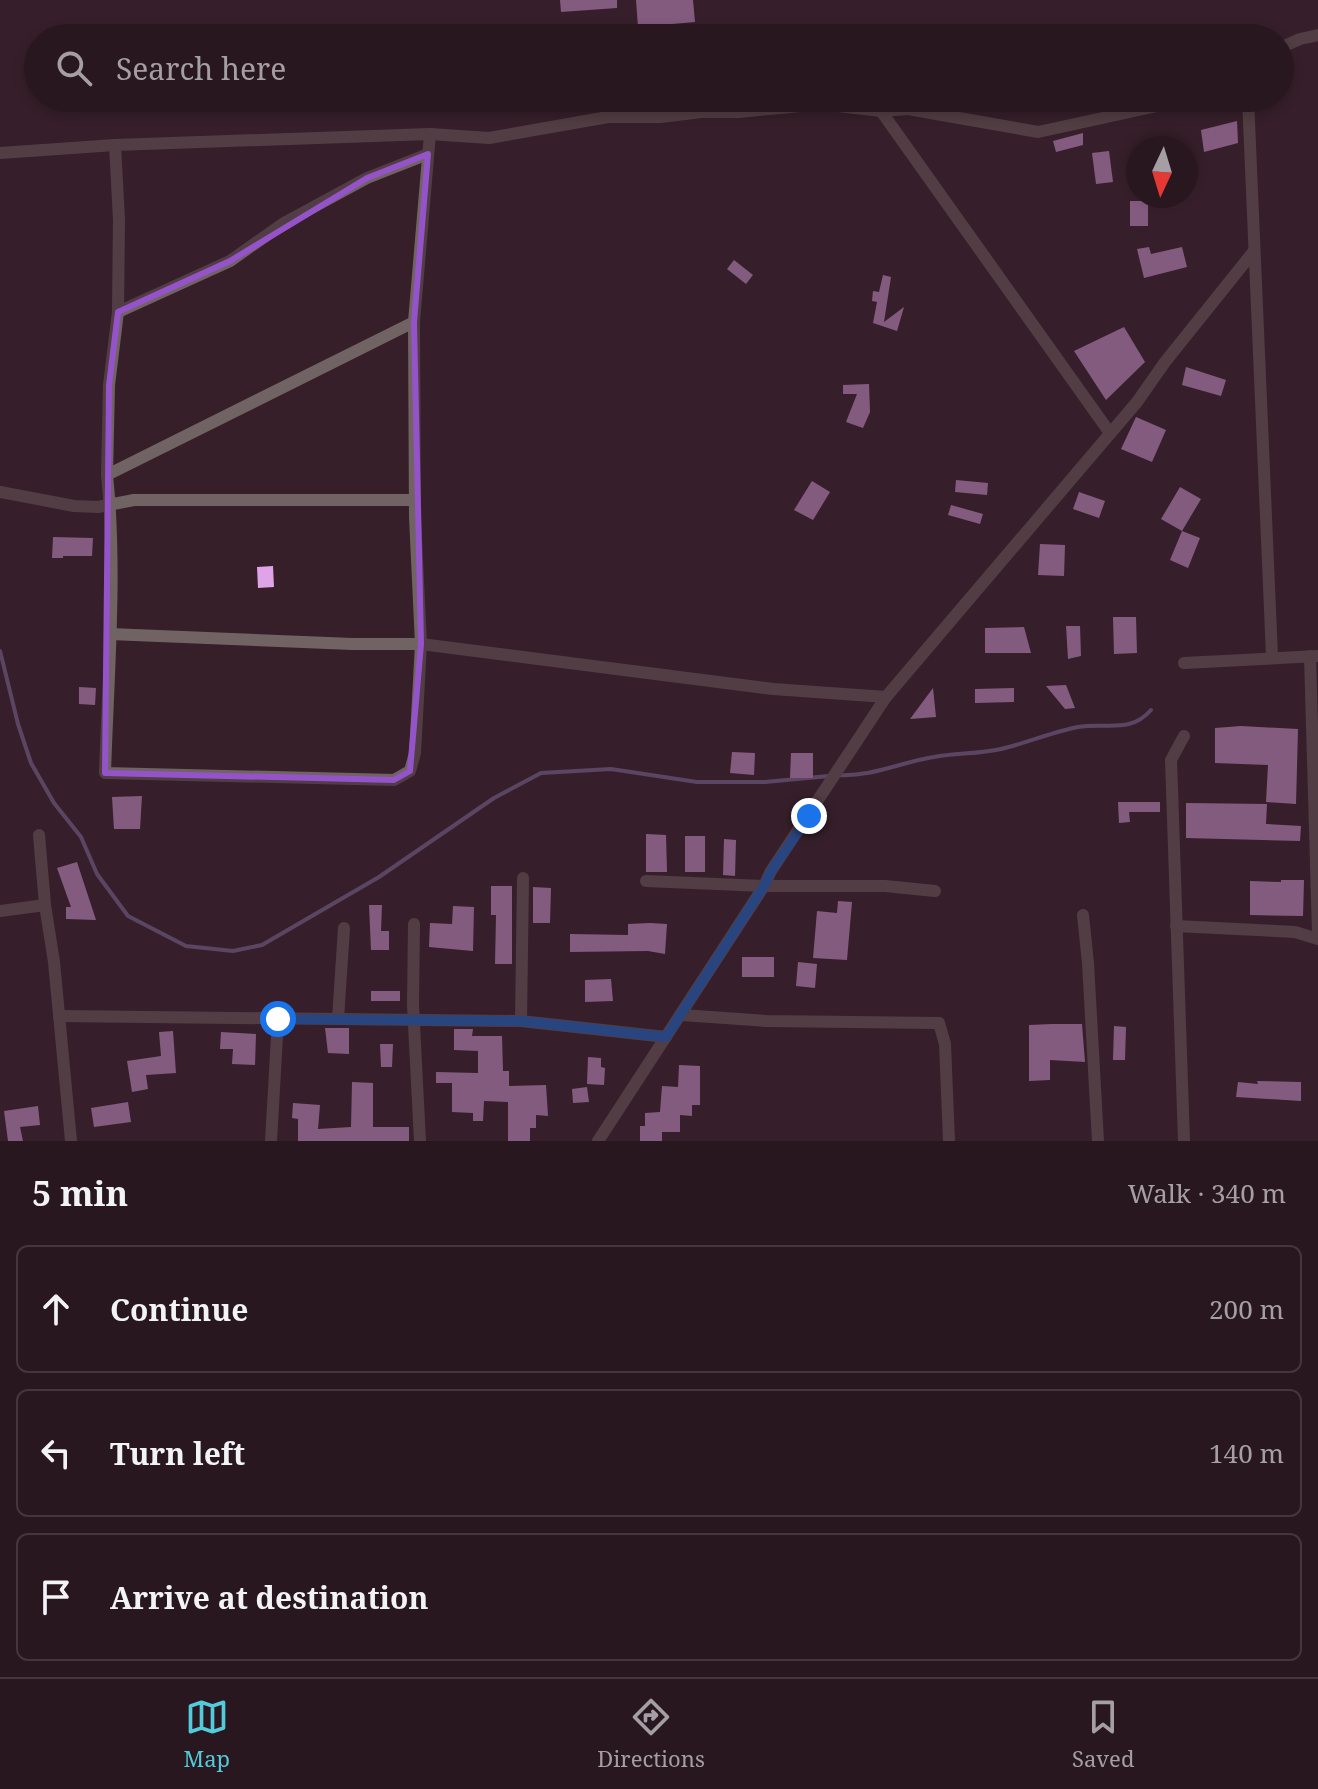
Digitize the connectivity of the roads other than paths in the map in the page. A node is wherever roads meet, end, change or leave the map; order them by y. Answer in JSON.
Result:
{"nodes":[{"id":1,"x":1318,"y":35,"type":"edge"},
{"id":2,"x":1294,"y":42,"type":"edge"},
{"id":3,"x":702,"y":112,"type":"edge"},
{"id":4,"x":882,"y":112,"type":"edge"},
{"id":5,"x":925,"y":112,"type":"edge"},
{"id":6,"x":1130,"y":112,"type":"edge"},
{"id":7,"x":1249,"y":112,"type":"edge"},
{"id":8,"x":430,"y":134,"type":"junction"},
{"id":9,"x":115,"y":145,"type":"junction"},
{"id":10,"x":0,"y":153,"type":"edge"},
{"id":11,"x":428,"y":154,"type":"junction"},
{"id":12,"x":1254,"y":251,"type":"junction"},
{"id":13,"x":118,"y":312,"type":"junction"},
{"id":14,"x":414,"y":322,"type":"junction"},
{"id":15,"x":1110,"y":433,"type":"junction"},
{"id":16,"x":107,"y":475,"type":"junction"},
{"id":17,"x":0,"y":492,"type":"edge"},
{"id":18,"x":415,"y":500,"type":"junction"},
{"id":19,"x":110,"y":503,"type":"junction"},
{"id":20,"x":110,"y":634,"type":"junction"},
{"id":21,"x":421,"y":644,"type":"junction"},
{"id":22,"x":1272,"y":656,"type":"junction"},
{"id":23,"x":1314,"y":656,"type":"edge"},
{"id":24,"x":1184,"y":663,"type":"dead end"},
{"id":25,"x":886,"y":697,"type":"junction"},
{"id":26,"x":1184,"y":736,"type":"dead end"},
{"id":27,"x":39,"y":835,"type":"dead end"},
{"id":28,"x":523,"y":878,"type":"dead end"},
{"id":29,"x":646,"y":881,"type":"dead end"},
{"id":30,"x":764,"y":886,"type":"junction"},
{"id":31,"x":935,"y":891,"type":"dead end"},
{"id":32,"x":45,"y":905,"type":"junction"},
{"id":33,"x":0,"y":911,"type":"edge"},
{"id":34,"x":1083,"y":915,"type":"dead end"},
{"id":35,"x":414,"y":924,"type":"dead end"},
{"id":36,"x":1176,"y":926,"type":"junction"},
{"id":37,"x":344,"y":928,"type":"dead end"},
{"id":38,"x":1318,"y":936,"type":"edge"},
{"id":39,"x":682,"y":1015,"type":"junction"},
{"id":40,"x":59,"y":1016,"type":"junction"},
{"id":41,"x":414,"y":1018,"type":"junction"},
{"id":42,"x":278,"y":1019,"type":"junction"},
{"id":43,"x":338,"y":1019,"type":"junction"},
{"id":44,"x":521,"y":1021,"type":"junction"},
{"id":45,"x":666,"y":1037,"type":"junction"},
{"id":46,"x":71,"y":1141,"type":"edge"},
{"id":47,"x":271,"y":1141,"type":"edge"},
{"id":48,"x":420,"y":1141,"type":"edge"},
{"id":49,"x":598,"y":1141,"type":"edge"},
{"id":50,"x":949,"y":1141,"type":"edge"},
{"id":51,"x":1098,"y":1141,"type":"edge"},
{"id":52,"x":1184,"y":1141,"type":"edge"}],
"edges":[{"from":1,"to":2,"type":"street"},
{"from":3,"to":8,"type":"street"},
{"from":4,"to":15,"type":"street"},
{"from":5,"to":6,"type":"street"},
{"from":7,"to":12,"type":"street"},
{"from":8,"to":9,"type":"street"},
{"from":8,"to":11,"type":"street"},
{"from":9,"to":10,"type":"street"},
{"from":9,"to":13,"type":"street"},
{"from":11,"to":13,"type":"street"},
{"from":11,"to":14,"type":"street"},
{"from":12,"to":15,"type":"street"},
{"from":12,"to":22,"type":"street"},
{"from":13,"to":16,"type":"street"},
{"from":14,"to":16,"type":"street"},
{"from":14,"to":18,"type":"street"},
{"from":15,"to":25,"type":"street"},
{"from":16,"to":19,"type":"street"},
{"from":17,"to":19,"type":"street"},
{"from":18,"to":19,"type":"street"},
{"from":18,"to":21,"type":"street"},
{"from":19,"to":20,"type":"street"},
{"from":20,"to":21,"type":"street"},
{"from":20,"to":21,"type":"street"},
{"from":21,"to":25,"type":"street"},
{"from":22,"to":23,"type":"street"},
{"from":22,"to":24,"type":"street"},
{"from":23,"to":38,"type":"street"},
{"from":25,"to":30,"type":"street"},
{"from":26,"to":36,"type":"street"},
{"from":27,"to":32,"type":"street"},
{"from":28,"to":44,"type":"street"},
{"from":29,"to":30,"type":"street"},
{"from":30,"to":31,"type":"street"},
{"from":30,"to":39,"type":"street"},
{"from":32,"to":33,"type":"street"},
{"from":32,"to":40,"type":"street"},
{"from":34,"to":51,"type":"street"},
{"from":35,"to":41,"type":"street"},
{"from":36,"to":38,"type":"street"},
{"from":36,"to":52,"type":"street"},
{"from":37,"to":43,"type":"street"},
{"from":39,"to":45,"type":"street"},
{"from":39,"to":50,"type":"street"},
{"from":40,"to":42,"type":"street"},
{"from":40,"to":46,"type":"street"},
{"from":41,"to":43,"type":"street"},
{"from":41,"to":44,"type":"street"},
{"from":41,"to":48,"type":"street"},
{"from":42,"to":43,"type":"street"},
{"from":42,"to":47,"type":"street"},
{"from":44,"to":45,"type":"street"},
{"from":45,"to":49,"type":"street"}]}
